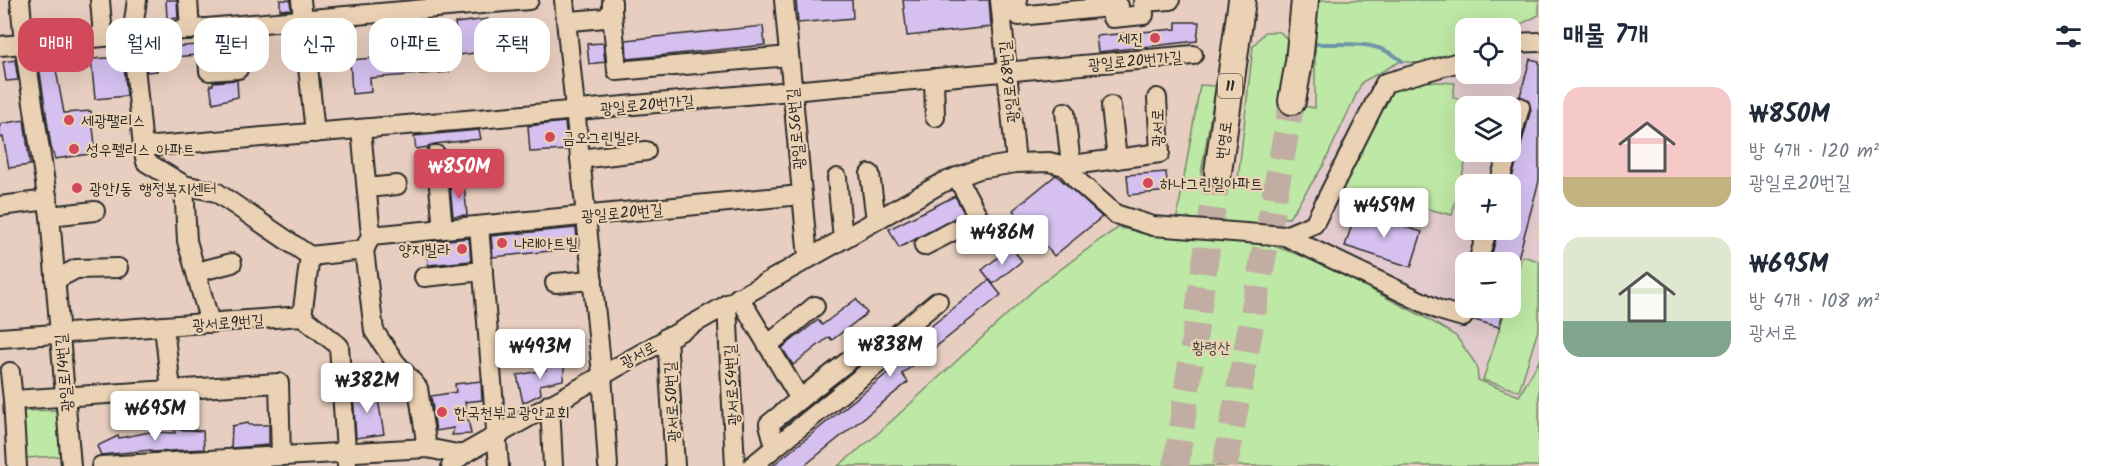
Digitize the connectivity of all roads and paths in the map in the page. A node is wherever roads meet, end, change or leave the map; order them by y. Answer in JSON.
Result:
{"nodes":[{"id":1,"x":20,"y":0,"type":"edge"},
{"id":2,"x":100,"y":0,"type":"edge"},
{"id":3,"x":137,"y":0,"type":"edge"},
{"id":4,"x":188,"y":0,"type":"edge"},
{"id":5,"x":301,"y":0,"type":"edge"},
{"id":6,"x":529,"y":0,"type":"edge"},
{"id":7,"x":564,"y":0,"type":"edge"},
{"id":8,"x":784,"y":0,"type":"edge"},
{"id":9,"x":1000,"y":0,"type":"edge"},
{"id":10,"x":1017,"y":0,"type":"edge"},
{"id":11,"x":1170,"y":0,"type":"edge"},
{"id":12,"x":1242,"y":0,"type":"edge"},
{"id":13,"x":1305,"y":0,"type":"edge"},
{"id":14,"x":612,"y":5,"type":"edge"},
{"id":15,"x":22,"y":18,"type":"edge"},
{"id":16,"x":134,"y":18,"type":"edge"},
{"id":17,"x":194,"y":18,"type":"edge"},
{"id":18,"x":304,"y":18,"type":"edge"},
{"id":19,"x":326,"y":18,"type":"edge"},
{"id":20,"x":571,"y":21,"type":"dead end"},
{"id":21,"x":103,"y":37,"type":"junction"},
{"id":22,"x":106,"y":37,"type":"edge"},
{"id":23,"x":94,"y":38,"type":"edge"},
{"id":24,"x":1539,"y":42,"type":"edge"},
{"id":25,"x":1521,"y":43,"type":"edge"},
{"id":26,"x":18,"y":44,"type":"edge"},
{"id":27,"x":0,"y":46,"type":"edge"},
{"id":28,"x":1193,"y":55,"type":"dead end"},
{"id":29,"x":789,"y":56,"type":"junction"},
{"id":30,"x":1455,"y":63,"type":"edge"},
{"id":31,"x":28,"y":72,"type":"edge"},
{"id":32,"x":136,"y":72,"type":"edge"},
{"id":33,"x":309,"y":72,"type":"edge"},
{"id":34,"x":1007,"y":72,"type":"junction"},
{"id":35,"x":934,"y":78,"type":"junction"},
{"id":36,"x":792,"y":91,"type":"junction"},
{"id":37,"x":1157,"y":98,"type":"dead end"},
{"id":38,"x":1292,"y":101,"type":"tunnel mouth"},
{"id":39,"x":1111,"y":106,"type":"dead end"},
{"id":40,"x":575,"y":110,"type":"junction"},
{"id":41,"x":1065,"y":112,"type":"dead end"},
{"id":42,"x":935,"y":117,"type":"dead end"},
{"id":43,"x":361,"y":129,"type":"junction"},
{"id":44,"x":315,"y":133,"type":"junction"},
{"id":45,"x":143,"y":147,"type":"junction"},
{"id":46,"x":646,"y":151,"type":"dead end"},
{"id":47,"x":436,"y":154,"type":"dead end"},
{"id":48,"x":580,"y":159,"type":"junction"},
{"id":49,"x":1117,"y":159,"type":"junction"},
{"id":50,"x":1016,"y":163,"type":"junction"},
{"id":51,"x":1068,"y":166,"type":"junction"},
{"id":52,"x":1218,"y":172,"type":"tunnel mouth"},
{"id":53,"x":870,"y":174,"type":"dead end"},
{"id":54,"x":957,"y":177,"type":"junction"},
{"id":55,"x":837,"y":178,"type":"dead end"},
{"id":56,"x":184,"y":185,"type":"junction"},
{"id":57,"x":397,"y":185,"type":"dead end"},
{"id":58,"x":367,"y":188,"type":"junction"},
{"id":59,"x":801,"y":195,"type":"junction"},
{"id":60,"x":0,"y":206,"type":"edge"},
{"id":61,"x":49,"y":208,"type":"junction"},
{"id":62,"x":95,"y":211,"type":"dead end"},
{"id":63,"x":586,"y":215,"type":"junction"},
{"id":64,"x":876,"y":220,"type":"junction"},
{"id":65,"x":479,"y":226,"type":"junction"},
{"id":66,"x":443,"y":229,"type":"junction"},
{"id":67,"x":1285,"y":236,"type":"junction"},
{"id":68,"x":843,"y":239,"type":"junction"},
{"id":69,"x":367,"y":243,"type":"junction"},
{"id":70,"x":924,"y":246,"type":"dead end"},
{"id":71,"x":310,"y":256,"type":"junction"},
{"id":72,"x":808,"y":258,"type":"junction"},
{"id":73,"x":232,"y":263,"type":"dead end"},
{"id":74,"x":118,"y":268,"type":"dead end"},
{"id":75,"x":483,"y":271,"type":"junction"},
{"id":76,"x":197,"y":272,"type":"junction"},
{"id":77,"x":424,"y":277,"type":"dead end"},
{"id":78,"x":593,"y":279,"type":"junction"},
{"id":79,"x":55,"y":280,"type":"junction"},
{"id":80,"x":555,"y":283,"type":"dead end"},
{"id":81,"x":733,"y":301,"type":"junction"},
{"id":82,"x":938,"y":302,"type":"dead end"},
{"id":83,"x":815,"y":306,"type":"dead end"},
{"id":84,"x":1455,"y":314,"type":"edge"},
{"id":85,"x":302,"y":316,"type":"junction"},
{"id":86,"x":210,"y":323,"type":"junction"},
{"id":87,"x":164,"y":326,"type":"junction"},
{"id":88,"x":60,"y":334,"type":"junction"},
{"id":89,"x":668,"y":337,"type":"junction"},
{"id":90,"x":0,"y":338,"type":"edge"},
{"id":91,"x":893,"y":338,"type":"junction"},
{"id":92,"x":768,"y":345,"type":"junction"},
{"id":93,"x":10,"y":372,"type":"dead end"},
{"id":94,"x":602,"y":374,"type":"junction"},
{"id":95,"x":171,"y":390,"type":"junction"},
{"id":96,"x":65,"y":397,"type":"junction"},
{"id":97,"x":800,"y":399,"type":"junction"},
{"id":98,"x":13,"y":400,"type":"junction"},
{"id":99,"x":550,"y":404,"type":"junction"},
{"id":100,"x":497,"y":435,"type":"junction"},
{"id":101,"x":775,"y":447,"type":"junction"},
{"id":102,"x":427,"y":448,"type":"junction"},
{"id":103,"x":281,"y":456,"type":"junction"},
{"id":104,"x":347,"y":459,"type":"edge"},
{"id":105,"x":457,"y":460,"type":"edge"},
{"id":106,"x":179,"y":464,"type":"edge"},
{"id":107,"x":17,"y":466,"type":"edge"},
{"id":108,"x":71,"y":466,"type":"edge"},
{"id":109,"x":101,"y":466,"type":"edge"},
{"id":110,"x":499,"y":466,"type":"edge"},
{"id":111,"x":553,"y":466,"type":"edge"},
{"id":112,"x":608,"y":466,"type":"edge"},
{"id":113,"x":675,"y":466,"type":"edge"},
{"id":114,"x":735,"y":466,"type":"edge"},
{"id":115,"x":752,"y":466,"type":"edge"}],
"edges":[{"from":1,"to":15,"type":"street","name":"광일로14번길"},
{"from":2,"to":21,"type":"street"},
{"from":3,"to":16,"type":"street"},
{"from":4,"to":17,"type":"street"},
{"from":5,"to":18,"type":"street"},
{"from":6,"to":19,"type":"street"},
{"from":7,"to":40,"type":"street"},
{"from":8,"to":29,"type":"street","name":"광일로56번길"},
{"from":9,"to":34,"type":"street","name":"광일로68번길"},
{"from":10,"to":11,"type":"street"},
{"from":12,"to":52,"type":"highway","name":"번영로","number":"11"},
{"from":13,"to":38,"type":"highway"},
{"from":14,"to":20,"type":"street"},
{"from":14,"to":29,"type":"street"},
{"from":21,"to":22,"type":"street"},
{"from":21,"to":23,"type":"street"},
{"from":24,"to":25,"type":"street"},
{"from":26,"to":27,"type":"street"},
{"from":28,"to":34,"type":"street","name":"광일로20번가길"},
{"from":29,"to":36,"type":"street","name":"광일로56번길"},
{"from":30,"to":67,"type":"street"},
{"from":31,"to":61,"type":"street","name":"광일로14번길"},
{"from":32,"to":45,"type":"street"},
{"from":33,"to":44,"type":"street"},
{"from":34,"to":35,"type":"street","name":"광일로20번가길"},
{"from":34,"to":50,"type":"street","name":"광일로68번길"},
{"from":35,"to":36,"type":"street","name":"광일로20번가길"},
{"from":35,"to":42,"type":"street"},
{"from":36,"to":40,"type":"street","name":"광일로20번가길"},
{"from":36,"to":59,"type":"street","name":"광일로56번길"},
{"from":37,"to":49,"type":"street","name":"광서로"},
{"from":39,"to":49,"type":"street"},
{"from":40,"to":43,"type":"street","name":"광일로20번가길"},
{"from":40,"to":48,"type":"street"},
{"from":41,"to":51,"type":"street"},
{"from":43,"to":44,"type":"street","name":"광일로20번가길"},
{"from":43,"to":58,"type":"street"},
{"from":44,"to":45,"type":"street","name":"광일로20번가길"},
{"from":45,"to":56,"type":"street"},
{"from":46,"to":48,"type":"street"},
{"from":47,"to":66,"type":"street"},
{"from":48,"to":63,"type":"street"},
{"from":49,"to":51,"type":"street","name":"광서로"},
{"from":50,"to":51,"type":"street","name":"광서로"},
{"from":50,"to":54,"type":"street","name":"광서로"},
{"from":51,"to":67,"type":"street"},
{"from":53,"to":64,"type":"street"},
{"from":54,"to":64,"type":"street","name":"광서로"},
{"from":54,"to":70,"type":"street"},
{"from":55,"to":68,"type":"street"},
{"from":56,"to":71,"type":"street"},
{"from":56,"to":76,"type":"street"},
{"from":57,"to":58,"type":"street"},
{"from":58,"to":69,"type":"street"},
{"from":59,"to":63,"type":"street","name":"광일로20번길"},
{"from":59,"to":72,"type":"street","name":"광일로56번길"},
{"from":60,"to":61,"type":"street"},
{"from":61,"to":62,"type":"street"},
{"from":61,"to":79,"type":"street","name":"광일로14번길"},
{"from":63,"to":65,"type":"street","name":"광일로20번길"},
{"from":63,"to":78,"type":"street"},
{"from":64,"to":68,"type":"street","name":"광서로"},
{"from":65,"to":66,"type":"street","name":"광일로20번길"},
{"from":65,"to":75,"type":"street"},
{"from":66,"to":69,"type":"street","name":"광일로20번길"},
{"from":67,"to":84,"type":"street"},
{"from":68,"to":72,"type":"street","name":"광서로"},
{"from":69,"to":71,"type":"street","name":"광일로20번길"},
{"from":69,"to":102,"type":"street"},
{"from":71,"to":85,"type":"street"},
{"from":72,"to":81,"type":"street","name":"광서로"},
{"from":73,"to":76,"type":"street"},
{"from":74,"to":79,"type":"street"},
{"from":75,"to":77,"type":"street"},
{"from":75,"to":100,"type":"street"},
{"from":76,"to":86,"type":"street"},
{"from":78,"to":80,"type":"street"},
{"from":78,"to":94,"type":"street"},
{"from":79,"to":88,"type":"street","name":"광일로14번길"},
{"from":81,"to":89,"type":"street","name":"광서로"},
{"from":81,"to":92,"type":"street"},
{"from":81,"to":114,"type":"street","name":"광서로54번길"},
{"from":82,"to":91,"type":"street"},
{"from":83,"to":92,"type":"street"},
{"from":85,"to":86,"type":"street","name":"광서로9번길"},
{"from":85,"to":104,"type":"street"},
{"from":86,"to":87,"type":"street","name":"광서로9번길"},
{"from":87,"to":88,"type":"street","name":"광서로9번길"},
{"from":87,"to":95,"type":"street"},
{"from":88,"to":90,"type":"street","name":"광서로9번길"},
{"from":88,"to":96,"type":"street","name":"광일로14번길"},
{"from":89,"to":94,"type":"street","name":"광서로"},
{"from":89,"to":113,"type":"street","name":"광서로50번길"},
{"from":91,"to":97,"type":"street"},
{"from":91,"to":101,"type":"street"},
{"from":92,"to":97,"type":"street"},
{"from":93,"to":98,"type":"street"},
{"from":94,"to":99,"type":"street","name":"광서로"},
{"from":94,"to":112,"type":"street"},
{"from":95,"to":96,"type":"street"},
{"from":95,"to":103,"type":"street"},
{"from":96,"to":98,"type":"street"},
{"from":96,"to":108,"type":"street","name":"광일로14번길"},
{"from":97,"to":101,"type":"street"},
{"from":98,"to":107,"type":"street"},
{"from":99,"to":100,"type":"street","name":"광서로"},
{"from":99,"to":111,"type":"street"},
{"from":100,"to":105,"type":"street","name":"광서로"},
{"from":100,"to":110,"type":"street"},
{"from":101,"to":115,"type":"street"},
{"from":102,"to":104,"type":"street","name":"광서로"},
{"from":102,"to":105,"type":"street","name":"광서로"},
{"from":103,"to":104,"type":"street","name":"광서로"},
{"from":103,"to":106,"type":"street","name":"광서로"},
{"from":106,"to":109,"type":"street","name":"광서로"}]}
